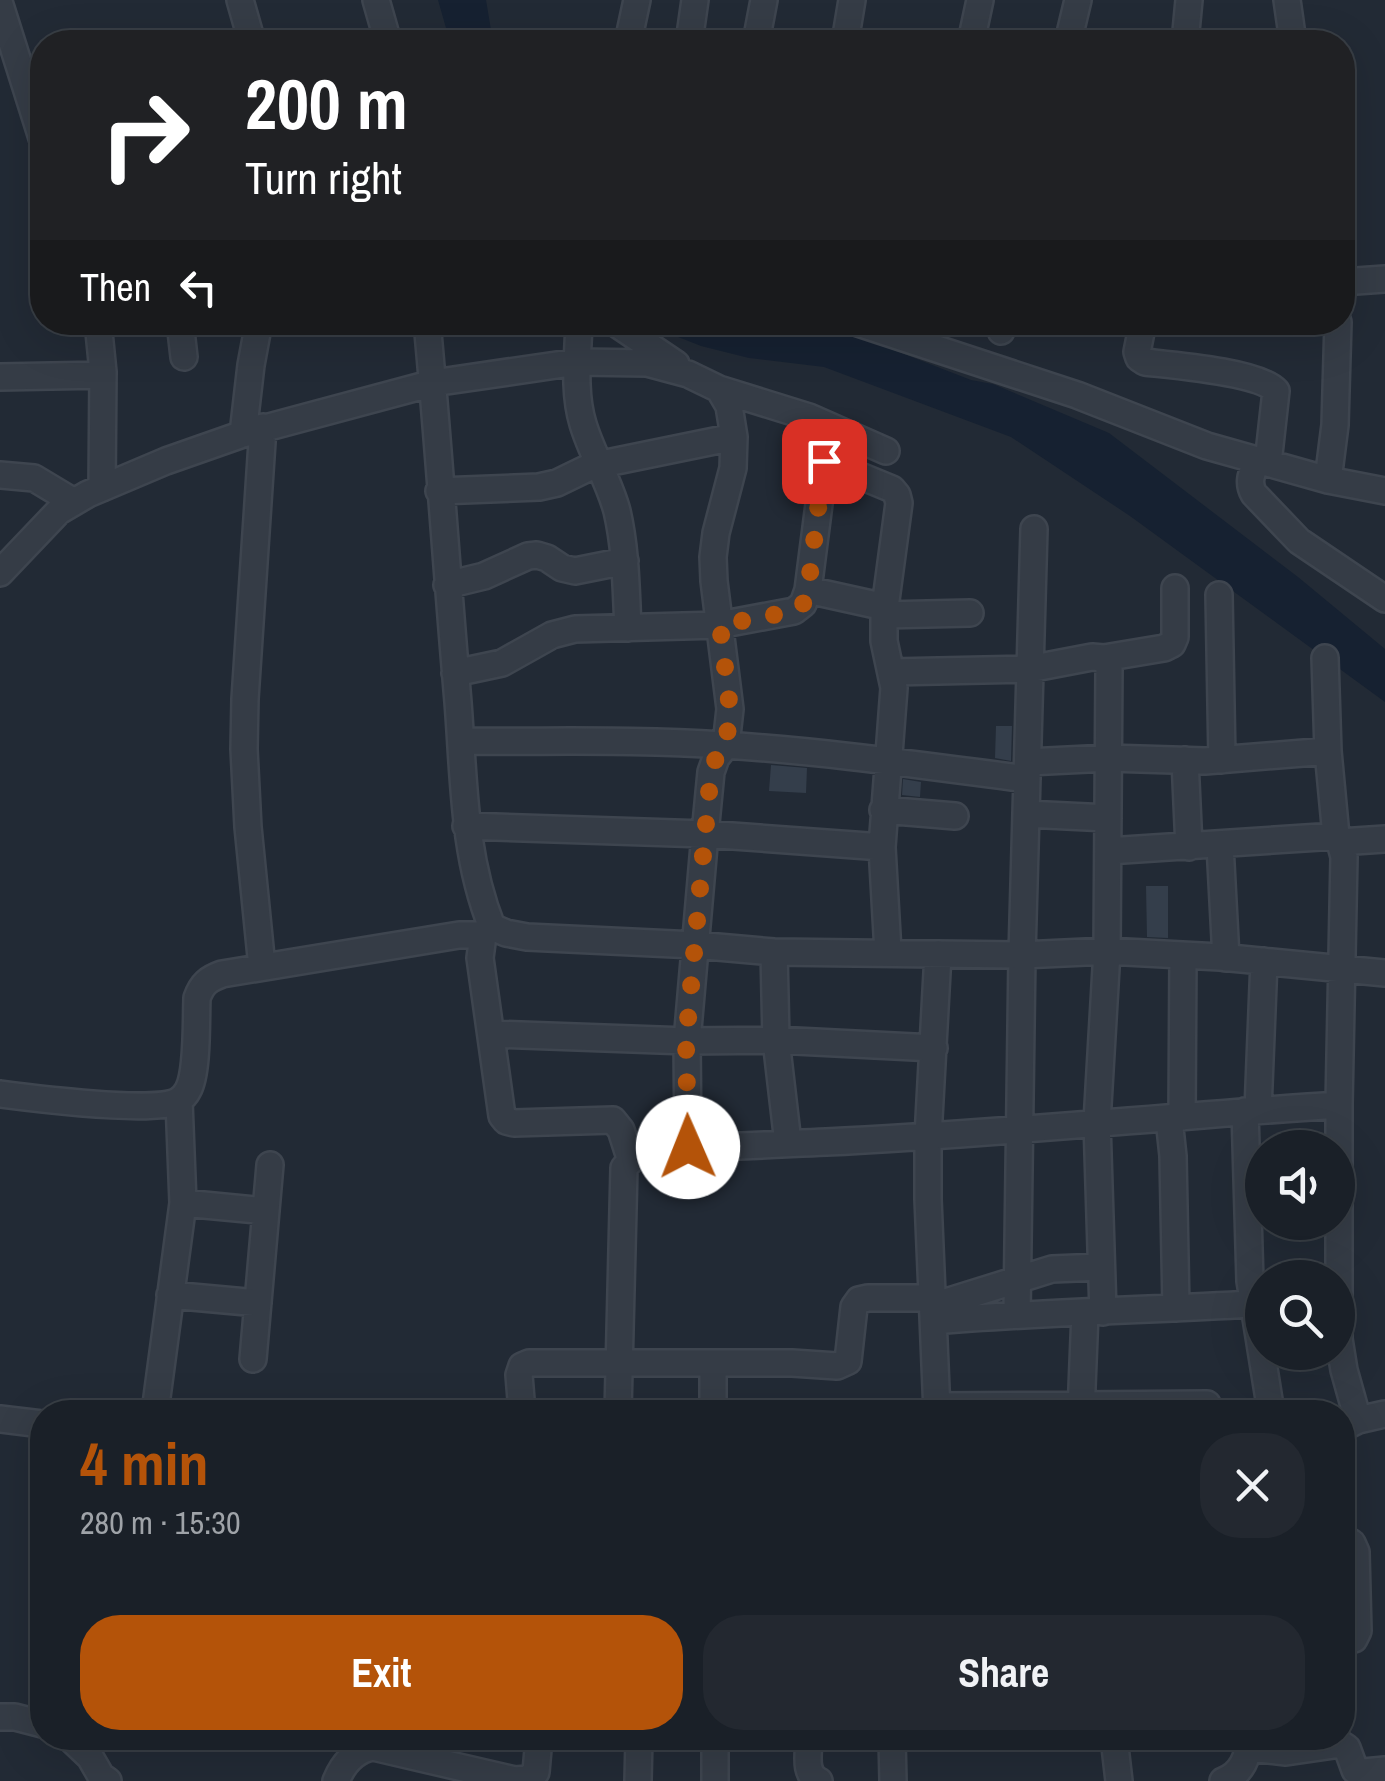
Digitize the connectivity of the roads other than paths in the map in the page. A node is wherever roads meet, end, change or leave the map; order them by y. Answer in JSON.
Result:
{"nodes":[{"id":1,"x":240,"y":0,"type":"edge"},
{"id":2,"x":376,"y":0,"type":"edge"},
{"id":3,"x":637,"y":0,"type":"edge"},
{"id":4,"x":695,"y":0,"type":"edge"},
{"id":5,"x":764,"y":0,"type":"edge"},
{"id":6,"x":852,"y":0,"type":"edge"},
{"id":7,"x":980,"y":0,"type":"edge"},
{"id":8,"x":1078,"y":0,"type":"edge"},
{"id":9,"x":1189,"y":0,"type":"edge"},
{"id":10,"x":1287,"y":0,"type":"edge"},
{"id":11,"x":0,"y":5,"type":"edge"},
{"id":12,"x":249,"y":30,"type":"edge"},
{"id":13,"x":385,"y":30,"type":"edge"},
{"id":14,"x":631,"y":30,"type":"edge"},
{"id":15,"x":691,"y":30,"type":"edge"},
{"id":16,"x":758,"y":30,"type":"edge"},
{"id":17,"x":847,"y":30,"type":"edge"},
{"id":18,"x":974,"y":30,"type":"edge"},
{"id":19,"x":1071,"y":30,"type":"edge"},
{"id":20,"x":1186,"y":30,"type":"edge"},
{"id":21,"x":1291,"y":30,"type":"edge"},
{"id":22,"x":30,"y":100,"type":"edge"},
{"id":23,"x":1385,"y":279,"type":"edge"},
{"id":24,"x":1355,"y":281,"type":"edge"},
{"id":25,"x":99,"y":335,"type":"edge"},
{"id":26,"x":181,"y":335,"type":"edge"},
{"id":27,"x":257,"y":335,"type":"edge"},
{"id":28,"x":428,"y":335,"type":"edge"},
{"id":29,"x":579,"y":335,"type":"edge"},
{"id":30,"x":634,"y":335,"type":"edge"},
{"id":31,"x":908,"y":335,"type":"edge"},
{"id":32,"x":1140,"y":335,"type":"edge"},
{"id":33,"x":1338,"y":335,"type":"edge"},
{"id":34,"x":184,"y":357,"type":"dead end"},
{"id":35,"x":578,"y":362,"type":"junction"},
{"id":36,"x":688,"y":374,"type":"junction"},
{"id":37,"x":102,"y":375,"type":"junction"},
{"id":38,"x":0,"y":377,"type":"edge"},
{"id":39,"x":432,"y":383,"type":"junction"},
{"id":40,"x":719,"y":389,"type":"junction"},
{"id":41,"x":829,"y":426,"type":"junction"},
{"id":42,"x":253,"y":430,"type":"junction"},
{"id":43,"x":734,"y":436,"type":"junction"},
{"id":44,"x":886,"y":452,"type":"dead end"},
{"id":45,"x":824,"y":461,"type":"junction"},
{"id":46,"x":1262,"y":462,"type":"junction"},
{"id":47,"x":598,"y":464,"type":"junction"},
{"id":48,"x":0,"y":476,"type":"edge"},
{"id":49,"x":1328,"y":480,"type":"junction"},
{"id":50,"x":102,"y":488,"type":"junction"},
{"id":51,"x":440,"y":491,"type":"junction"},
{"id":52,"x":1385,"y":492,"type":"edge"},
{"id":53,"x":74,"y":502,"type":"junction"},
{"id":54,"x":1034,"y":530,"type":"dead end"},
{"id":55,"x":625,"y":561,"type":"junction"},
{"id":56,"x":0,"y":573,"type":"edge"},
{"id":57,"x":447,"y":585,"type":"junction"},
{"id":58,"x":1175,"y":588,"type":"dead end"},
{"id":59,"x":808,"y":590,"type":"junction"},
{"id":60,"x":1220,"y":595,"type":"dead end"},
{"id":61,"x":1385,"y":599,"type":"edge"},
{"id":62,"x":884,"y":611,"type":"junction"},
{"id":63,"x":970,"y":613,"type":"dead end"},
{"id":64,"x":720,"y":625,"type":"junction"},
{"id":65,"x":628,"y":628,"type":"junction"},
{"id":66,"x":1104,"y":658,"type":"junction"},
{"id":67,"x":1325,"y":658,"type":"dead end"},
{"id":68,"x":1029,"y":669,"type":"junction"},
{"id":69,"x":892,"y":672,"type":"junction"},
{"id":70,"x":455,"y":673,"type":"junction"},
{"id":71,"x":461,"y":741,"type":"junction"},
{"id":72,"x":726,"y":745,"type":"junction"},
{"id":73,"x":1328,"y":752,"type":"junction"},
{"id":74,"x":1108,"y":758,"type":"junction"},
{"id":75,"x":1185,"y":760,"type":"junction"},
{"id":76,"x":1222,"y":760,"type":"junction"},
{"id":77,"x":889,"y":762,"type":"junction"},
{"id":78,"x":1027,"y":770,"type":"junction"},
{"id":79,"x":883,"y":810,"type":"junction"},
{"id":80,"x":1026,"y":814,"type":"junction"},
{"id":81,"x":955,"y":816,"type":"dead end"},
{"id":82,"x":1108,"y":818,"type":"junction"},
{"id":83,"x":466,"y":826,"type":"junction"},
{"id":84,"x":705,"y":834,"type":"junction"},
{"id":85,"x":1338,"y":839,"type":"junction"},
{"id":86,"x":1385,"y":839,"type":"edge"},
{"id":87,"x":1220,"y":845,"type":"junction"},
{"id":88,"x":882,"y":847,"type":"junction"},
{"id":89,"x":1189,"y":847,"type":"junction"},
{"id":90,"x":1108,"y":851,"type":"junction"},
{"id":91,"x":488,"y":931,"type":"junction"},
{"id":92,"x":695,"y":945,"type":"junction"},
{"id":93,"x":1107,"y":951,"type":"junction"},
{"id":94,"x":774,"y":952,"type":"junction"},
{"id":95,"x":888,"y":952,"type":"junction"},
{"id":96,"x":938,"y":954,"type":"junction"},
{"id":97,"x":1022,"y":955,"type":"junction"},
{"id":98,"x":1183,"y":955,"type":"junction"},
{"id":99,"x":1226,"y":958,"type":"junction"},
{"id":100,"x":1264,"y":961,"type":"junction"},
{"id":101,"x":262,"y":967,"type":"junction"},
{"id":102,"x":1343,"y":968,"type":"junction"},
{"id":103,"x":1385,"y":973,"type":"edge"},
{"id":104,"x":491,"y":1034,"type":"junction"},
{"id":105,"x":776,"y":1040,"type":"junction"},
{"id":106,"x":686,"y":1041,"type":"junction"},
{"id":107,"x":934,"y":1048,"type":"junction"},
{"id":108,"x":0,"y":1094,"type":"edge"},
{"id":109,"x":179,"y":1101,"type":"junction"},
{"id":110,"x":1339,"y":1105,"type":"junction"},
{"id":111,"x":1252,"y":1110,"type":"junction"},
{"id":112,"x":1176,"y":1118,"type":"junction"},
{"id":113,"x":1097,"y":1122,"type":"junction"},
{"id":114,"x":1020,"y":1130,"type":"junction"},
{"id":115,"x":928,"y":1137,"type":"junction"},
{"id":116,"x":788,"y":1143,"type":"junction"},
{"id":117,"x":688,"y":1147,"type":"junction"},
{"id":118,"x":630,"y":1158,"type":"junction"},
{"id":119,"x":270,"y":1165,"type":"dead end"},
{"id":120,"x":182,"y":1203,"type":"junction"},
{"id":121,"x":266,"y":1211,"type":"junction"},
{"id":122,"x":1252,"y":1260,"type":"edge"},
{"id":123,"x":1101,"y":1267,"type":"junction"},
{"id":124,"x":1018,"y":1278,"type":"junction"},
{"id":125,"x":170,"y":1295,"type":"junction"},
{"id":126,"x":258,"y":1304,"type":"junction"},
{"id":127,"x":1245,"y":1304,"type":"edge"},
{"id":128,"x":933,"y":1308,"type":"junction"},
{"id":129,"x":1176,"y":1308,"type":"junction"},
{"id":130,"x":1094,"y":1313,"type":"junction"},
{"id":131,"x":1017,"y":1314,"type":"junction"},
{"id":132,"x":253,"y":1360,"type":"dead end"},
{"id":133,"x":712,"y":1363,"type":"junction"},
{"id":134,"x":620,"y":1364,"type":"junction"},
{"id":135,"x":1263,"y":1370,"type":"edge"},
{"id":136,"x":156,"y":1400,"type":"edge"},
{"id":137,"x":521,"y":1400,"type":"edge"},
{"id":138,"x":618,"y":1400,"type":"edge"},
{"id":139,"x":713,"y":1400,"type":"edge"},
{"id":140,"x":937,"y":1400,"type":"edge"},
{"id":141,"x":1082,"y":1400,"type":"edge"},
{"id":142,"x":1268,"y":1400,"type":"edge"},
{"id":143,"x":1347,"y":1400,"type":"edge"},
{"id":144,"x":1385,"y":1414,"type":"edge"},
{"id":145,"x":0,"y":1419,"type":"edge"},
{"id":146,"x":30,"y":1423,"type":"edge"},
{"id":147,"x":1355,"y":1423,"type":"edge"},
{"id":148,"x":1355,"y":1550,"type":"edge"},
{"id":149,"x":1355,"y":1638,"type":"edge"},
{"id":150,"x":0,"y":1717,"type":"edge"},
{"id":151,"x":30,"y":1721,"type":"edge"},
{"id":152,"x":361,"y":1750,"type":"edge"},
{"id":153,"x":386,"y":1750,"type":"edge"},
{"id":154,"x":538,"y":1750,"type":"edge"},
{"id":155,"x":639,"y":1750,"type":"edge"},
{"id":156,"x":715,"y":1750,"type":"edge"},
{"id":157,"x":809,"y":1750,"type":"edge"},
{"id":158,"x":892,"y":1750,"type":"edge"},
{"id":159,"x":1115,"y":1750,"type":"edge"},
{"id":160,"x":1248,"y":1750,"type":"edge"},
{"id":161,"x":1348,"y":1750,"type":"edge"},
{"id":162,"x":1385,"y":1770,"type":"edge"},
{"id":163,"x":537,"y":1776,"type":"edge"},
{"id":164,"x":336,"y":1781,"type":"edge"},
{"id":165,"x":638,"y":1781,"type":"edge"},
{"id":166,"x":716,"y":1781,"type":"edge"},
{"id":167,"x":819,"y":1781,"type":"edge"},
{"id":168,"x":893,"y":1781,"type":"edge"},
{"id":169,"x":1119,"y":1781,"type":"edge"},
{"id":170,"x":1223,"y":1781,"type":"edge"}],
"edges":[{"from":1,"to":12,"type":"street"},
{"from":2,"to":13,"type":"street"},
{"from":3,"to":14,"type":"street"},
{"from":4,"to":15,"type":"street"},
{"from":5,"to":16,"type":"street"},
{"from":6,"to":17,"type":"street"},
{"from":7,"to":18,"type":"street"},
{"from":8,"to":19,"type":"street"},
{"from":9,"to":20,"type":"street"},
{"from":10,"to":21,"type":"street"},
{"from":11,"to":22,"type":"street"},
{"from":23,"to":24,"type":"street"},
{"from":25,"to":37,"type":"street"},
{"from":26,"to":34,"type":"street"},
{"from":27,"to":42,"type":"street"},
{"from":28,"to":39,"type":"street"},
{"from":29,"to":35,"type":"street"},
{"from":30,"to":36,"type":"street"},
{"from":31,"to":46,"type":"street"},
{"from":32,"to":46,"type":"street"},
{"from":33,"to":49,"type":"street"},
{"from":35,"to":36,"type":"street"},
{"from":35,"to":39,"type":"street"},
{"from":35,"to":47,"type":"street"},
{"from":36,"to":40,"type":"street"},
{"from":37,"to":38,"type":"street"},
{"from":37,"to":50,"type":"street"},
{"from":39,"to":42,"type":"street"},
{"from":39,"to":51,"type":"street"},
{"from":40,"to":41,"type":"street"},
{"from":40,"to":43,"type":"street"},
{"from":41,"to":44,"type":"street"},
{"from":41,"to":45,"type":"street"},
{"from":42,"to":50,"type":"street"},
{"from":42,"to":101,"type":"street"},
{"from":43,"to":47,"type":"street"},
{"from":43,"to":64,"type":"street"},
{"from":45,"to":59,"type":"street"},
{"from":45,"to":62,"type":"street"},
{"from":46,"to":49,"type":"street"},
{"from":46,"to":61,"type":"street"},
{"from":47,"to":51,"type":"street"},
{"from":47,"to":55,"type":"street"},
{"from":48,"to":53,"type":"street"},
{"from":49,"to":52,"type":"street"},
{"from":50,"to":53,"type":"street"},
{"from":51,"to":57,"type":"street"},
{"from":53,"to":56,"type":"street"},
{"from":54,"to":68,"type":"street"},
{"from":55,"to":57,"type":"street"},
{"from":55,"to":65,"type":"street"},
{"from":57,"to":70,"type":"street"},
{"from":58,"to":66,"type":"street"},
{"from":59,"to":62,"type":"street"},
{"from":59,"to":64,"type":"street"},
{"from":60,"to":76,"type":"street"},
{"from":62,"to":63,"type":"street"},
{"from":62,"to":69,"type":"street"},
{"from":64,"to":65,"type":"street"},
{"from":64,"to":72,"type":"street"},
{"from":65,"to":70,"type":"street"},
{"from":66,"to":68,"type":"street"},
{"from":66,"to":74,"type":"street"},
{"from":67,"to":73,"type":"street"},
{"from":68,"to":69,"type":"street"},
{"from":68,"to":78,"type":"street"},
{"from":69,"to":77,"type":"street"},
{"from":70,"to":71,"type":"street"},
{"from":71,"to":72,"type":"street"},
{"from":71,"to":83,"type":"street"},
{"from":72,"to":77,"type":"street"},
{"from":72,"to":84,"type":"street"},
{"from":73,"to":76,"type":"street"},
{"from":73,"to":85,"type":"street"},
{"from":74,"to":75,"type":"street"},
{"from":74,"to":78,"type":"street"},
{"from":74,"to":82,"type":"street"},
{"from":75,"to":76,"type":"street"},
{"from":75,"to":89,"type":"street"},
{"from":77,"to":78,"type":"street"},
{"from":77,"to":79,"type":"street"},
{"from":78,"to":80,"type":"street"},
{"from":79,"to":81,"type":"street"},
{"from":79,"to":88,"type":"street"},
{"from":80,"to":82,"type":"street"},
{"from":80,"to":97,"type":"street"},
{"from":82,"to":90,"type":"street"},
{"from":83,"to":84,"type":"street"},
{"from":83,"to":91,"type":"street"},
{"from":84,"to":88,"type":"street"},
{"from":84,"to":92,"type":"street"},
{"from":85,"to":86,"type":"street"},
{"from":85,"to":87,"type":"street"},
{"from":85,"to":102,"type":"street"},
{"from":87,"to":89,"type":"street"},
{"from":87,"to":99,"type":"street"},
{"from":88,"to":95,"type":"street"},
{"from":89,"to":90,"type":"street"},
{"from":90,"to":93,"type":"street"},
{"from":91,"to":92,"type":"street"},
{"from":91,"to":101,"type":"street"},
{"from":91,"to":104,"type":"street"},
{"from":92,"to":94,"type":"street"},
{"from":92,"to":106,"type":"street"},
{"from":93,"to":97,"type":"street"},
{"from":93,"to":98,"type":"street"},
{"from":93,"to":113,"type":"street"},
{"from":94,"to":95,"type":"street"},
{"from":94,"to":105,"type":"street"},
{"from":95,"to":96,"type":"street"},
{"from":96,"to":97,"type":"street"},
{"from":96,"to":107,"type":"street"},
{"from":97,"to":114,"type":"street"},
{"from":98,"to":99,"type":"street"},
{"from":98,"to":112,"type":"street"},
{"from":99,"to":100,"type":"street"},
{"from":100,"to":102,"type":"street"},
{"from":100,"to":111,"type":"street"},
{"from":101,"to":109,"type":"street"},
{"from":102,"to":103,"type":"street"},
{"from":102,"to":110,"type":"street"},
{"from":104,"to":106,"type":"street"},
{"from":104,"to":118,"type":"street"},
{"from":105,"to":106,"type":"street"},
{"from":105,"to":107,"type":"street"},
{"from":105,"to":116,"type":"street"},
{"from":106,"to":117,"type":"street"},
{"from":107,"to":115,"type":"street"},
{"from":108,"to":109,"type":"street"},
{"from":109,"to":120,"type":"street"},
{"from":110,"to":111,"type":"street"},
{"from":110,"to":143,"type":"street"},
{"from":111,"to":112,"type":"street"},
{"from":111,"to":122,"type":"street"},
{"from":112,"to":113,"type":"street"},
{"from":112,"to":129,"type":"street"},
{"from":113,"to":114,"type":"street"},
{"from":113,"to":123,"type":"street"},
{"from":114,"to":115,"type":"street"},
{"from":114,"to":124,"type":"street"},
{"from":115,"to":116,"type":"street"},
{"from":115,"to":128,"type":"street"},
{"from":116,"to":117,"type":"street"},
{"from":117,"to":118,"type":"street"},
{"from":118,"to":134,"type":"street"},
{"from":119,"to":121,"type":"street"},
{"from":120,"to":121,"type":"street"},
{"from":120,"to":125,"type":"street"},
{"from":121,"to":126,"type":"street"},
{"from":123,"to":124,"type":"street"},
{"from":123,"to":130,"type":"street"},
{"from":124,"to":128,"type":"street"},
{"from":124,"to":131,"type":"street"},
{"from":125,"to":126,"type":"street"},
{"from":125,"to":136,"type":"street"},
{"from":126,"to":132,"type":"street"},
{"from":127,"to":129,"type":"street"},
{"from":128,"to":131,"type":"street"},
{"from":128,"to":133,"type":"street"},
{"from":128,"to":140,"type":"street"},
{"from":129,"to":130,"type":"street"},
{"from":130,"to":131,"type":"street"},
{"from":130,"to":141,"type":"street"},
{"from":133,"to":134,"type":"street"},
{"from":133,"to":139,"type":"street"},
{"from":134,"to":137,"type":"street"},
{"from":134,"to":138,"type":"street"},
{"from":135,"to":142,"type":"street"},
{"from":144,"to":147,"type":"street"},
{"from":145,"to":146,"type":"street"},
{"from":148,"to":149,"type":"street"},
{"from":150,"to":151,"type":"street"},
{"from":152,"to":164,"type":"street"},
{"from":153,"to":163,"type":"street"},
{"from":154,"to":163,"type":"street"},
{"from":155,"to":165,"type":"street"},
{"from":156,"to":166,"type":"street"},
{"from":157,"to":167,"type":"street"},
{"from":158,"to":168,"type":"street"},
{"from":159,"to":169,"type":"street"},
{"from":160,"to":170,"type":"street"},
{"from":161,"to":162,"type":"street"}]}
